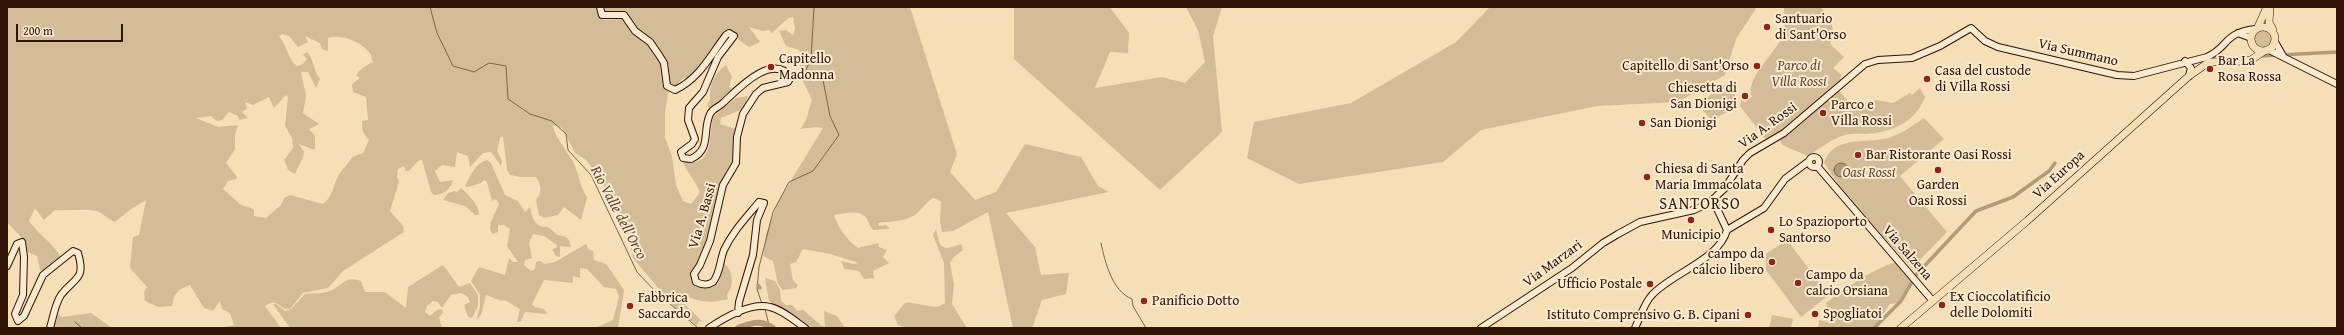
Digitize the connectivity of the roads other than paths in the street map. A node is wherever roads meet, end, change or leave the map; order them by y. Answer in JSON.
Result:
{"nodes":[{"id":1,"x":600,"y":7,"type":"edge"},
{"id":2,"x":2268,"y":7,"type":"edge"},
{"id":3,"x":2256,"y":28,"type":"junction"},
{"id":4,"x":2273,"y":31,"type":"junction"},
{"id":5,"x":2237,"y":32,"type":"junction"},
{"id":6,"x":2251,"y":41,"type":"junction"},
{"id":7,"x":2275,"y":42,"type":"junction"},
{"id":8,"x":2266,"y":51,"type":"junction"},
{"id":9,"x":2280,"y":54,"type":"junction"},
{"id":10,"x":1872,"y":61,"type":"joint"},
{"id":11,"x":2185,"y":61,"type":"junction"},
{"id":12,"x":2242,"y":61,"type":"junction"},
{"id":13,"x":2189,"y":76,"type":"junction"},
{"id":14,"x":2337,"y":84,"type":"edge"},
{"id":15,"x":1713,"y":200,"type":"junction"},
{"id":16,"x":1664,"y":217,"type":"joint"},
{"id":17,"x":1727,"y":230,"type":"junction"},
{"id":18,"x":7,"y":266,"type":"edge"},
{"id":19,"x":1932,"y":300,"type":"junction"},
{"id":20,"x":738,"y":313,"type":"junction"},
{"id":21,"x":50,"y":328,"type":"edge"},
{"id":22,"x":709,"y":328,"type":"edge"},
{"id":23,"x":805,"y":328,"type":"edge"},
{"id":24,"x":1482,"y":328,"type":"edge"},
{"id":25,"x":1635,"y":328,"type":"edge"},
{"id":26,"x":1901,"y":328,"type":"edge"}],
"edges":[{"from":1,"to":20,"type":"street","name":"Via A. Bassi"},
{"from":2,"to":3,"type":"main road"},
{"from":2,"to":4,"type":"main road"},
{"from":3,"to":4,"type":"main road"},
{"from":3,"to":5,"type":"street"},
{"from":3,"to":6,"type":"main road"},
{"from":4,"to":7,"type":"main road"},
{"from":5,"to":6,"type":"street"},
{"from":5,"to":11,"type":"street","name":"Via Summano"},
{"from":6,"to":8,"type":"main road"},
{"from":6,"to":12,"type":"main road"},
{"from":7,"to":8,"type":"main road"},
{"from":7,"to":9,"type":"street"},
{"from":8,"to":9,"type":"street"},
{"from":8,"to":12,"type":"main road","name":"Via Europa"},
{"from":9,"to":14,"type":"street"},
{"from":10,"to":11,"type":"street","name":"Via Summano"},
{"from":10,"to":15,"type":"street","name":"Via A. Rossi"},
{"from":11,"to":13,"type":"street"},
{"from":12,"to":13,"type":"main road","name":"Via Europa"},
{"from":13,"to":19,"type":"main road","name":"Via Europa"},
{"from":15,"to":16,"type":"street","name":"Via A. Rossi"},
{"from":15,"to":17,"type":"street"},
{"from":16,"to":24,"type":"street","name":"Via Marzari"},
{"from":17,"to":19,"type":"street","name":"Via Salzena"},
{"from":17,"to":25,"type":"street"},
{"from":18,"to":21,"type":"street"},
{"from":19,"to":26,"type":"main road","name":"Via Europa"},
{"from":20,"to":22,"type":"street"},
{"from":20,"to":23,"type":"street"}]}
